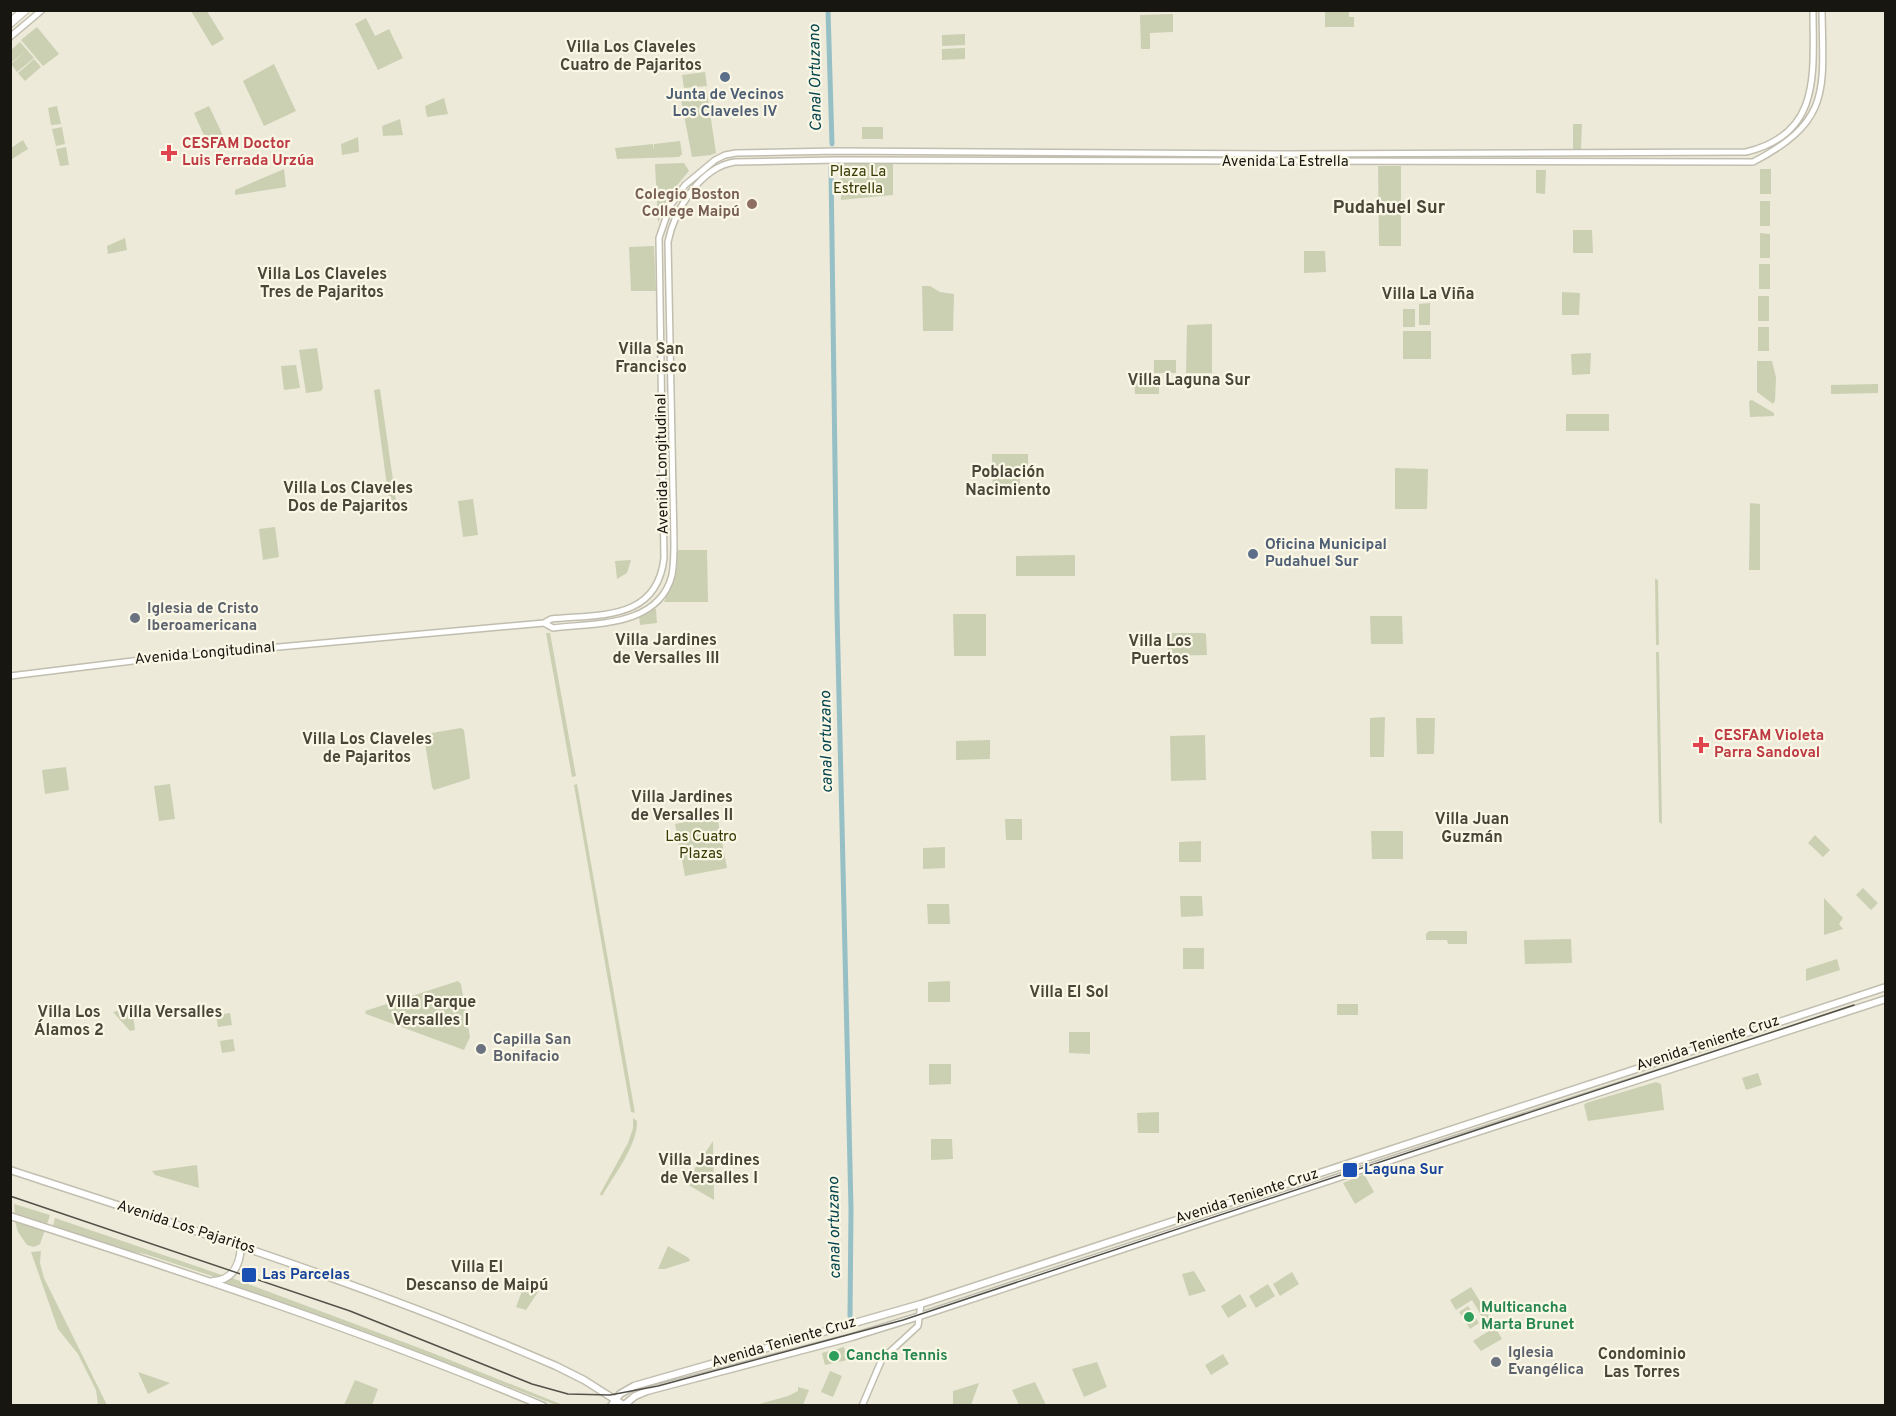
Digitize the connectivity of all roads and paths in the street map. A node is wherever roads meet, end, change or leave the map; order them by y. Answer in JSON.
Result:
{"nodes":[{"id":1,"x":25,"y":10,"type":"edge"},
{"id":2,"x":42,"y":10,"type":"edge"},
{"id":3,"x":1814,"y":10,"type":"edge"},
{"id":4,"x":1822,"y":10,"type":"edge"},
{"id":5,"x":10,"y":23,"type":"edge"},
{"id":6,"x":10,"y":37,"type":"edge"},
{"id":7,"x":1767,"y":146,"type":"junction"},
{"id":8,"x":816,"y":151,"type":"joint"},
{"id":9,"x":816,"y":160,"type":"joint"},
{"id":10,"x":1754,"y":162,"type":"junction"},
{"id":11,"x":544,"y":623,"type":"junction"},
{"id":12,"x":10,"y":676,"type":"edge"},
{"id":13,"x":1886,"y":987,"type":"edge"},
{"id":14,"x":1886,"y":999,"type":"edge"},
{"id":15,"x":10,"y":1170,"type":"edge"},
{"id":16,"x":10,"y":1216,"type":"edge"},
{"id":17,"x":241,"y":1246,"type":"junction"},
{"id":18,"x":210,"y":1281,"type":"junction"},
{"id":19,"x":921,"y":1304,"type":"junction"},
{"id":20,"x":920,"y":1316,"type":"junction"},
{"id":21,"x":613,"y":1402,"type":"edge"},
{"id":22,"x":624,"y":1405,"type":"edge"},
{"id":23,"x":543,"y":1406,"type":"edge"},
{"id":24,"x":862,"y":1406,"type":"edge"}],
"edges":[{"from":1,"to":5,"type":"highway"},
{"from":2,"to":6,"type":"main road"},
{"from":3,"to":7,"type":"main road"},
{"from":4,"to":10,"type":"main road"},
{"from":7,"to":8,"type":"main road","name":"Avenida La Estrella"},
{"from":7,"to":10,"type":"main road"},
{"from":8,"to":11,"type":"main road","name":"Avenida Longitudinal"},
{"from":9,"to":10,"type":"main road","name":"Avenida La Estrella"},
{"from":9,"to":11,"type":"main road","name":"Avenida Longitudinal"},
{"from":11,"to":12,"type":"main road","name":"Avenida Longitudinal"},
{"from":13,"to":19,"type":"main road","name":"Avenida Teniente Cruz"},
{"from":14,"to":20,"type":"main road","name":"Avenida Teniente Cruz"},
{"from":15,"to":17,"type":"main road","name":"Avenida Los Pajaritos"},
{"from":16,"to":18,"type":"main road"},
{"from":17,"to":18,"type":"main road"},
{"from":17,"to":21,"type":"main road","name":"Avenida Los Pajaritos"},
{"from":18,"to":23,"type":"main road"},
{"from":19,"to":20,"type":"main road"},
{"from":19,"to":21,"type":"main road","name":"Avenida Teniente Cruz"},
{"from":20,"to":22,"type":"main road","name":"Avenida Teniente Cruz"},
{"from":20,"to":24,"type":"main road"},
{"from":21,"to":22,"type":"main road","name":"Avenida Los Pajaritos"}]}
